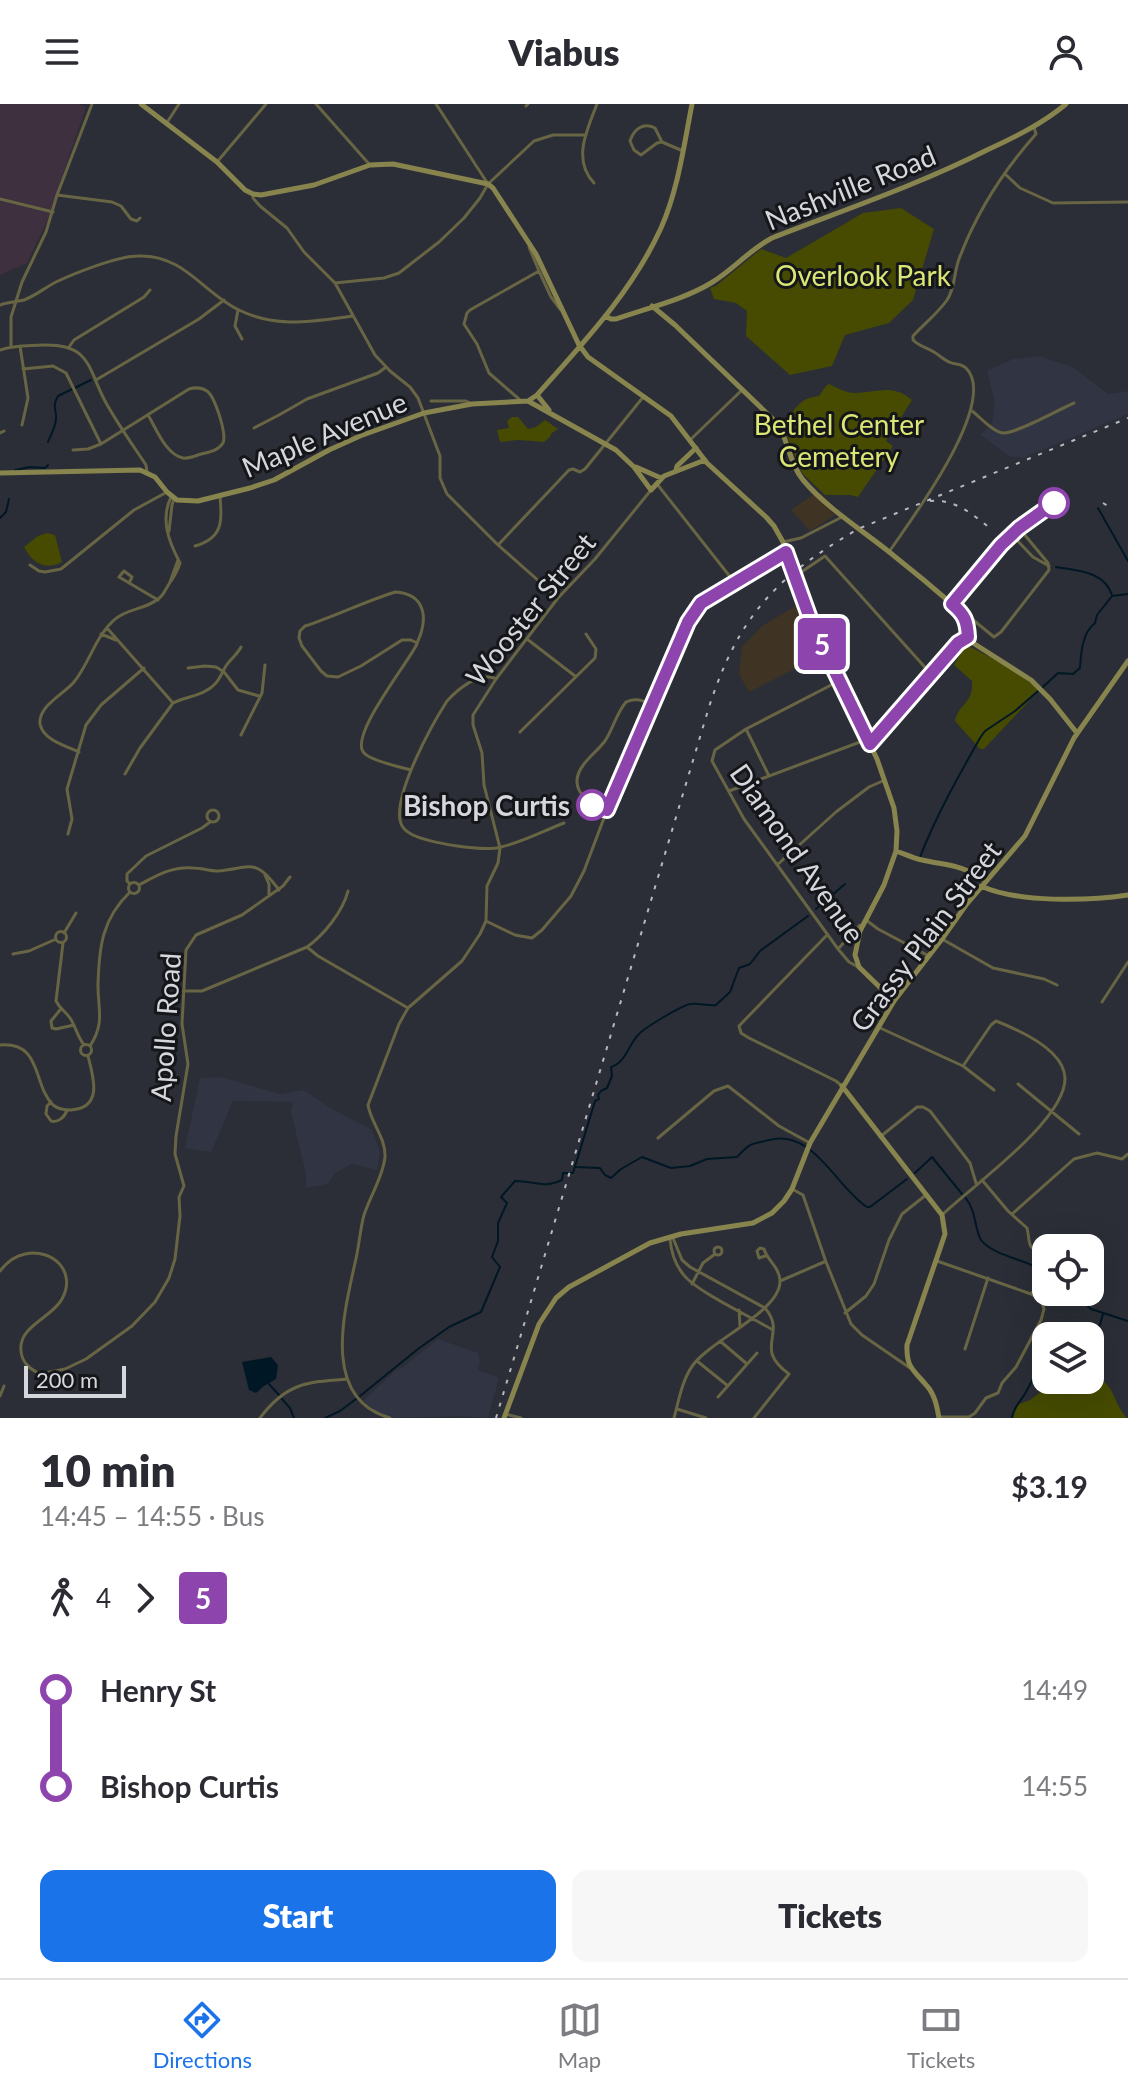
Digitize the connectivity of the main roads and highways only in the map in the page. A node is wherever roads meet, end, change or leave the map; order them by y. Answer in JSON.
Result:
{"nodes":[{"id":1,"x":141,"y":104,"type":"edge"},
{"id":2,"x":692,"y":104,"type":"edge"},
{"id":3,"x":1066,"y":104,"type":"edge"},
{"id":4,"x":652,"y":306,"type":"junction"},
{"id":5,"x":605,"y":316,"type":"junction"},
{"id":6,"x":579,"y":345,"type":"junction"},
{"id":7,"x":537,"y":395,"type":"junction"},
{"id":8,"x":525,"y":401,"type":"junction"},
{"id":9,"x":553,"y":414,"type":"junction"},
{"id":10,"x":696,"y":448,"type":"junction"},
{"id":11,"x":705,"y":460,"type":"junction"},
{"id":12,"x":634,"y":467,"type":"junction"},
{"id":13,"x":676,"y":470,"type":"junction"},
{"id":14,"x":0,"y":473,"type":"edge"},
{"id":15,"x":659,"y":481,"type":"junction"},
{"id":16,"x":1128,"y":661,"type":"edge"},
{"id":17,"x":1077,"y":733,"type":"junction"},
{"id":18,"x":896,"y":851,"type":"junction"},
{"id":19,"x":983,"y":884,"type":"junction"},
{"id":20,"x":1128,"y":895,"type":"edge"},
{"id":21,"x":894,"y":1001,"type":"junction"},
{"id":22,"x":842,"y":1086,"type":"junction"},
{"id":23,"x":504,"y":1416,"type":"edge"},
{"id":24,"x":939,"y":1417,"type":"edge"}],
"edges":[{"from":1,"to":6,"type":"main road"},
{"from":2,"to":5,"type":"main road"},
{"from":3,"to":4,"type":"main road","name":"Nashville Road"},
{"from":4,"to":5,"type":"main road","name":"Nashville Road"},
{"from":4,"to":17,"type":"main road"},
{"from":5,"to":6,"type":"main road"},
{"from":6,"to":7,"type":"main road"},
{"from":6,"to":10,"type":"main road"},
{"from":7,"to":8,"type":"main road"},
{"from":7,"to":9,"type":"main road"},
{"from":8,"to":9,"type":"main road"},
{"from":8,"to":14,"type":"main road","name":"Maple Avenue"},
{"from":9,"to":12,"type":"main road"},
{"from":10,"to":11,"type":"main road"},
{"from":10,"to":13,"type":"main road"},
{"from":11,"to":13,"type":"main road"},
{"from":11,"to":18,"type":"main road"},
{"from":12,"to":15,"type":"main road"},
{"from":12,"to":15,"type":"main road","name":"Wooster Street"},
{"from":13,"to":15,"type":"main road","name":"Wooster Street"},
{"from":16,"to":17,"type":"main road","name":"Grassy Plain Street"},
{"from":17,"to":19,"type":"main road","name":"Grassy Plain Street"},
{"from":18,"to":19,"type":"main road"},
{"from":18,"to":21,"type":"main road"},
{"from":19,"to":20,"type":"main road"},
{"from":19,"to":21,"type":"main road","name":"Grassy Plain Street"},
{"from":21,"to":22,"type":"main road","name":"Grassy Plain Street"},
{"from":22,"to":23,"type":"main road","name":"Grassy Plain Street"},
{"from":22,"to":24,"type":"main road"}]}
